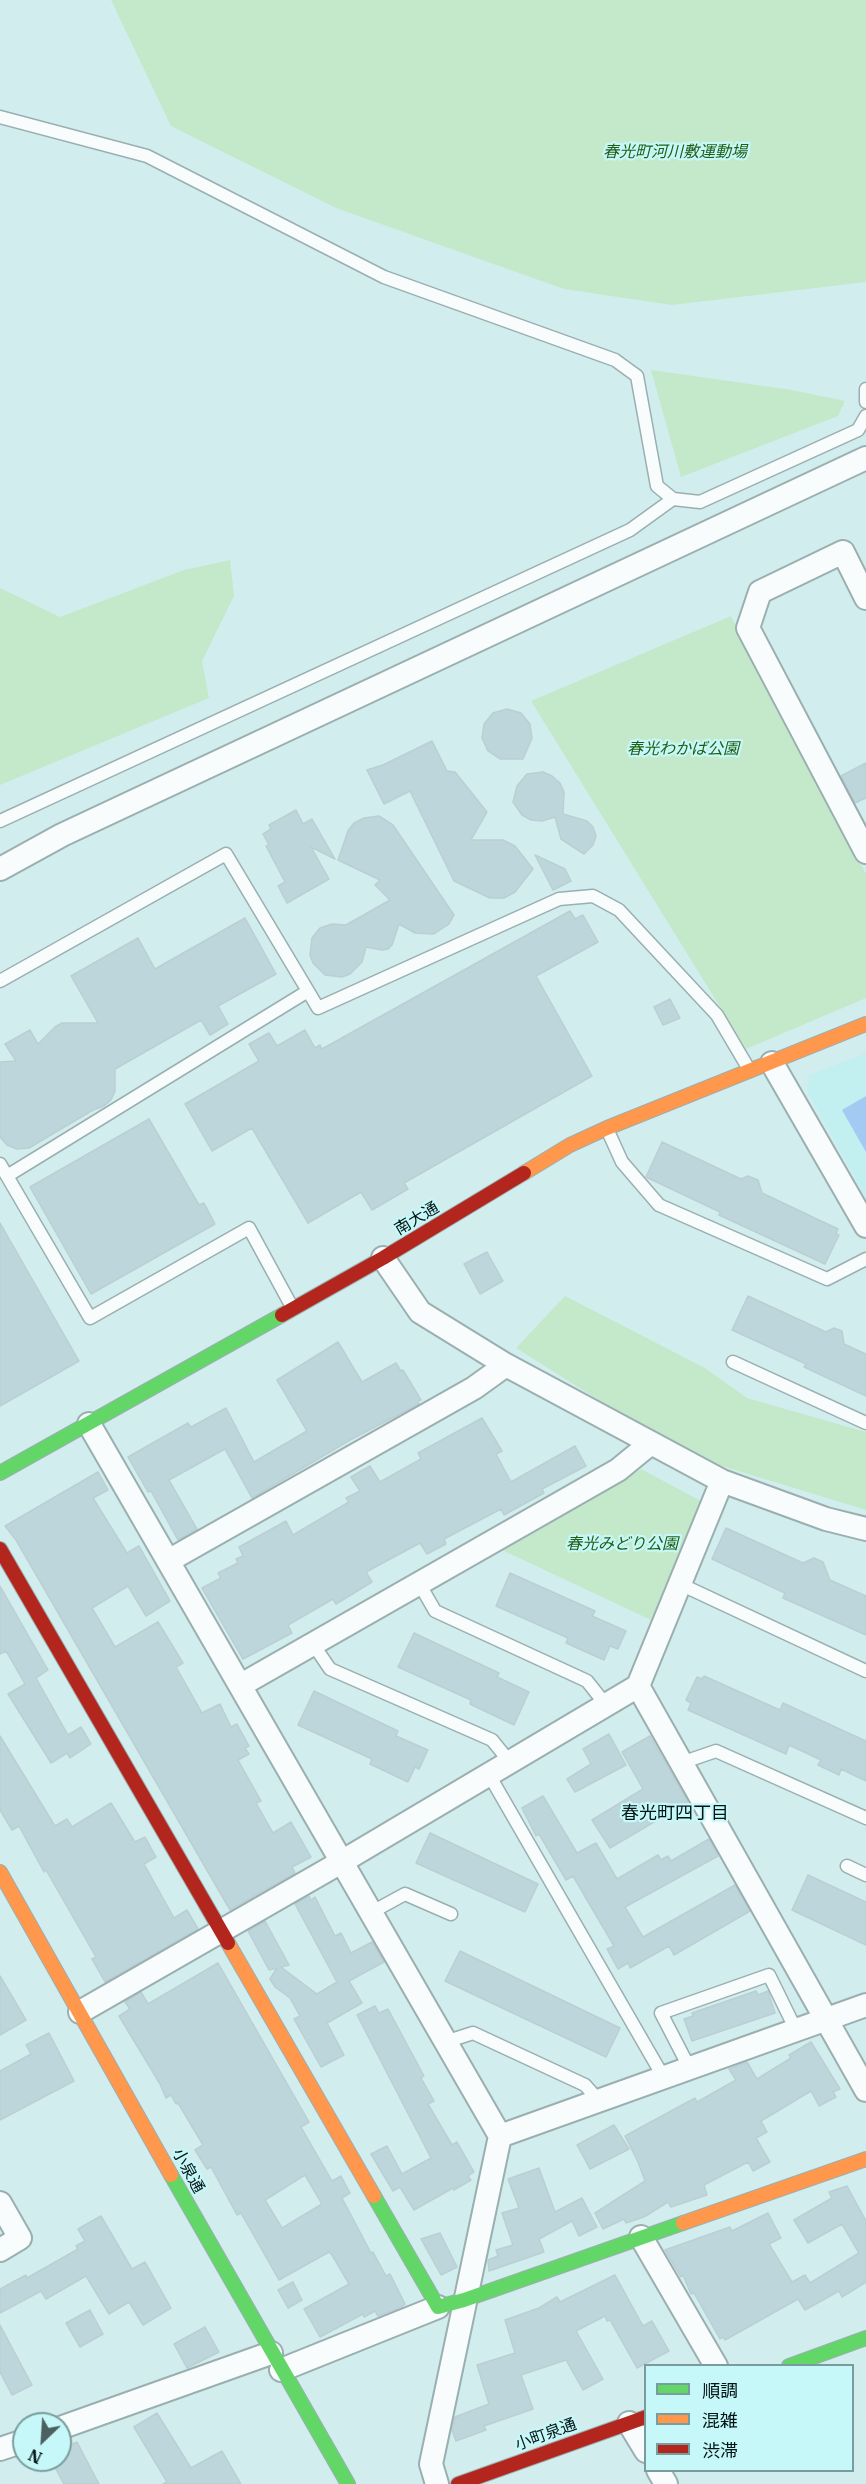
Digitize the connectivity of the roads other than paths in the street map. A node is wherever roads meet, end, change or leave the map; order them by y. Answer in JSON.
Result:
{"nodes":[{"id":1,"x":0,"y":117,"type":"edge"},
{"id":2,"x":866,"y":389,"type":"edge"},
{"id":3,"x":866,"y":402,"type":"edge"},
{"id":4,"x":866,"y":416,"type":"edge"},
{"id":5,"x":866,"y":458,"type":"edge"},
{"id":6,"x":673,"y":499,"type":"junction"},
{"id":7,"x":866,"y":598,"type":"edge"},
{"id":8,"x":0,"y":821,"type":"edge"},
{"id":9,"x":866,"y":852,"type":"edge"},
{"id":10,"x":0,"y":868,"type":"edge"},
{"id":11,"x":0,"y":981,"type":"edge"},
{"id":12,"x":308,"y":991,"type":"junction"},
{"id":13,"x":866,"y":1024,"type":"edge"},
{"id":14,"x":772,"y":1063,"type":"junction"},
{"id":15,"x":750,"y":1072,"type":"junction"},
{"id":16,"x":607,"y":1128,"type":"junction"},
{"id":17,"x":0,"y":1164,"type":"edge"},
{"id":18,"x":7,"y":1176,"type":"junction"},
{"id":19,"x":866,"y":1226,"type":"edge"},
{"id":20,"x":383,"y":1258,"type":"junction"},
{"id":21,"x":866,"y":1259,"type":"edge"},
{"id":22,"x":293,"y":1309,"type":"junction"},
{"id":23,"x":733,"y":1362,"type":"dead end"},
{"id":24,"x":506,"y":1365,"type":"junction"},
{"id":25,"x":866,"y":1423,"type":"edge"},
{"id":26,"x":89,"y":1424,"type":"junction"},
{"id":27,"x":651,"y":1443,"type":"junction"},
{"id":28,"x":0,"y":1473,"type":"edge"},
{"id":29,"x":722,"y":1481,"type":"junction"},
{"id":30,"x":866,"y":1529,"type":"edge"},
{"id":31,"x":0,"y":1549,"type":"edge"},
{"id":32,"x":168,"y":1561,"type":"junction"},
{"id":33,"x":419,"y":1583,"type":"junction"},
{"id":34,"x":680,"y":1584,"type":"junction"},
{"id":35,"x":313,"y":1644,"type":"junction"},
{"id":36,"x":866,"y":1671,"type":"edge"},
{"id":37,"x":241,"y":1684,"type":"junction"},
{"id":38,"x":638,"y":1686,"type":"junction"},
{"id":39,"x":606,"y":1705,"type":"junction"},
{"id":40,"x":509,"y":1761,"type":"junction"},
{"id":41,"x":681,"y":1763,"type":"junction"},
{"id":42,"x":488,"y":1773,"type":"junction"},
{"id":43,"x":866,"y":1818,"type":"edge"},
{"id":44,"x":343,"y":1861,"type":"junction"},
{"id":45,"x":847,"y":1866,"type":"dead end"},
{"id":46,"x":0,"y":1872,"type":"edge"},
{"id":47,"x":866,"y":1875,"type":"edge"},
{"id":48,"x":372,"y":1912,"type":"junction"},
{"id":49,"x":451,"y":1914,"type":"dead end"},
{"id":50,"x":222,"y":1932,"type":"junction"},
{"id":51,"x":866,"y":2005,"type":"edge"},
{"id":52,"x":80,"y":2012,"type":"junction"},
{"id":53,"x":827,"y":2019,"type":"junction"},
{"id":54,"x":796,"y":2030,"type":"junction"},
{"id":55,"x":445,"y":2042,"type":"junction"},
{"id":56,"x":690,"y":2068,"type":"junction"},
{"id":57,"x":664,"y":2078,"type":"junction"},
{"id":58,"x":866,"y":2090,"type":"edge"},
{"id":59,"x":600,"y":2102,"type":"junction"},
{"id":60,"x":500,"y":2136,"type":"junction"},
{"id":61,"x":866,"y":2159,"type":"edge"},
{"id":62,"x":0,"y":2204,"type":"edge"},
{"id":63,"x":641,"y":2237,"type":"junction"},
{"id":64,"x":0,"y":2250,"type":"edge"},
{"id":65,"x":465,"y":2300,"type":"junction"},
{"id":66,"x":438,"y":2307,"type":"junction"},
{"id":67,"x":866,"y":2338,"type":"edge"},
{"id":68,"x":276,"y":2361,"type":"junction"},
{"id":69,"x":715,"y":2364,"type":"edge"},
{"id":70,"x":794,"y":2364,"type":"edge"},
{"id":71,"x":637,"y":2420,"type":"edge"},
{"id":72,"x":72,"y":2424,"type":"edge"},
{"id":73,"x":644,"y":2447,"type":"edge"},
{"id":74,"x":348,"y":2484,"type":"edge"},
{"id":75,"x":437,"y":2484,"type":"edge"},
{"id":76,"x":458,"y":2484,"type":"edge"}],
"edges":[{"from":1,"to":6,"type":"lane"},
{"from":2,"to":3,"type":"lane"},
{"from":4,"to":6,"type":"lane"},
{"from":5,"to":10,"type":"street"},
{"from":6,"to":8,"type":"lane"},
{"from":7,"to":9,"type":"street"},
{"from":11,"to":12,"type":"lane"},
{"from":12,"to":15,"type":"lane"},
{"from":12,"to":18,"type":"lane"},
{"from":13,"to":14,"type":"street","name":"南大通"},
{"from":14,"to":15,"type":"street","name":"南大通"},
{"from":14,"to":19,"type":"street"},
{"from":15,"to":16,"type":"street","name":"南大通"},
{"from":16,"to":20,"type":"street","name":"南大通"},
{"from":16,"to":21,"type":"lane"},
{"from":17,"to":18,"type":"lane"},
{"from":18,"to":22,"type":"lane"},
{"from":20,"to":22,"type":"street","name":"南大通"},
{"from":20,"to":24,"type":"street"},
{"from":22,"to":26,"type":"street","name":"南大通"},
{"from":23,"to":25,"type":"lane"},
{"from":24,"to":27,"type":"street"},
{"from":24,"to":32,"type":"street"},
{"from":26,"to":28,"type":"street","name":"南大通"},
{"from":26,"to":32,"type":"street"},
{"from":27,"to":29,"type":"street"},
{"from":27,"to":33,"type":"street"},
{"from":29,"to":30,"type":"street"},
{"from":29,"to":34,"type":"street"},
{"from":31,"to":50,"type":"street"},
{"from":32,"to":37,"type":"street"},
{"from":33,"to":35,"type":"street"},
{"from":33,"to":39,"type":"lane"},
{"from":34,"to":36,"type":"lane"},
{"from":34,"to":38,"type":"street"},
{"from":35,"to":37,"type":"street"},
{"from":35,"to":40,"type":"lane"},
{"from":37,"to":44,"type":"street"},
{"from":38,"to":39,"type":"street"},
{"from":38,"to":41,"type":"street"},
{"from":39,"to":40,"type":"street"},
{"from":40,"to":42,"type":"street"},
{"from":41,"to":43,"type":"lane"},
{"from":41,"to":53,"type":"street"},
{"from":42,"to":44,"type":"street"},
{"from":42,"to":57,"type":"lane"},
{"from":44,"to":48,"type":"street"},
{"from":44,"to":50,"type":"street"},
{"from":45,"to":47,"type":"lane"},
{"from":46,"to":52,"type":"street","name":"小泉通"},
{"from":48,"to":49,"type":"lane"},
{"from":48,"to":55,"type":"street"},
{"from":50,"to":52,"type":"street"},
{"from":50,"to":66,"type":"street"},
{"from":51,"to":53,"type":"street"},
{"from":52,"to":68,"type":"street","name":"小泉通"},
{"from":53,"to":54,"type":"street"},
{"from":53,"to":58,"type":"street"},
{"from":54,"to":56,"type":"street"},
{"from":54,"to":56,"type":"lane"},
{"from":55,"to":59,"type":"lane"},
{"from":55,"to":60,"type":"street"},
{"from":56,"to":57,"type":"street"},
{"from":57,"to":59,"type":"street"},
{"from":59,"to":60,"type":"street"},
{"from":60,"to":65,"type":"street"},
{"from":61,"to":63,"type":"street"},
{"from":62,"to":64,"type":"street"},
{"from":63,"to":65,"type":"street"},
{"from":63,"to":69,"type":"street"},
{"from":65,"to":66,"type":"street"},
{"from":65,"to":75,"type":"street"},
{"from":66,"to":68,"type":"street"},
{"from":67,"to":70,"type":"street"},
{"from":68,"to":72,"type":"street"},
{"from":68,"to":74,"type":"street","name":"小泉通"},
{"from":71,"to":73,"type":"street"},
{"from":71,"to":76,"type":"street","name":"小町泉通"}]}
